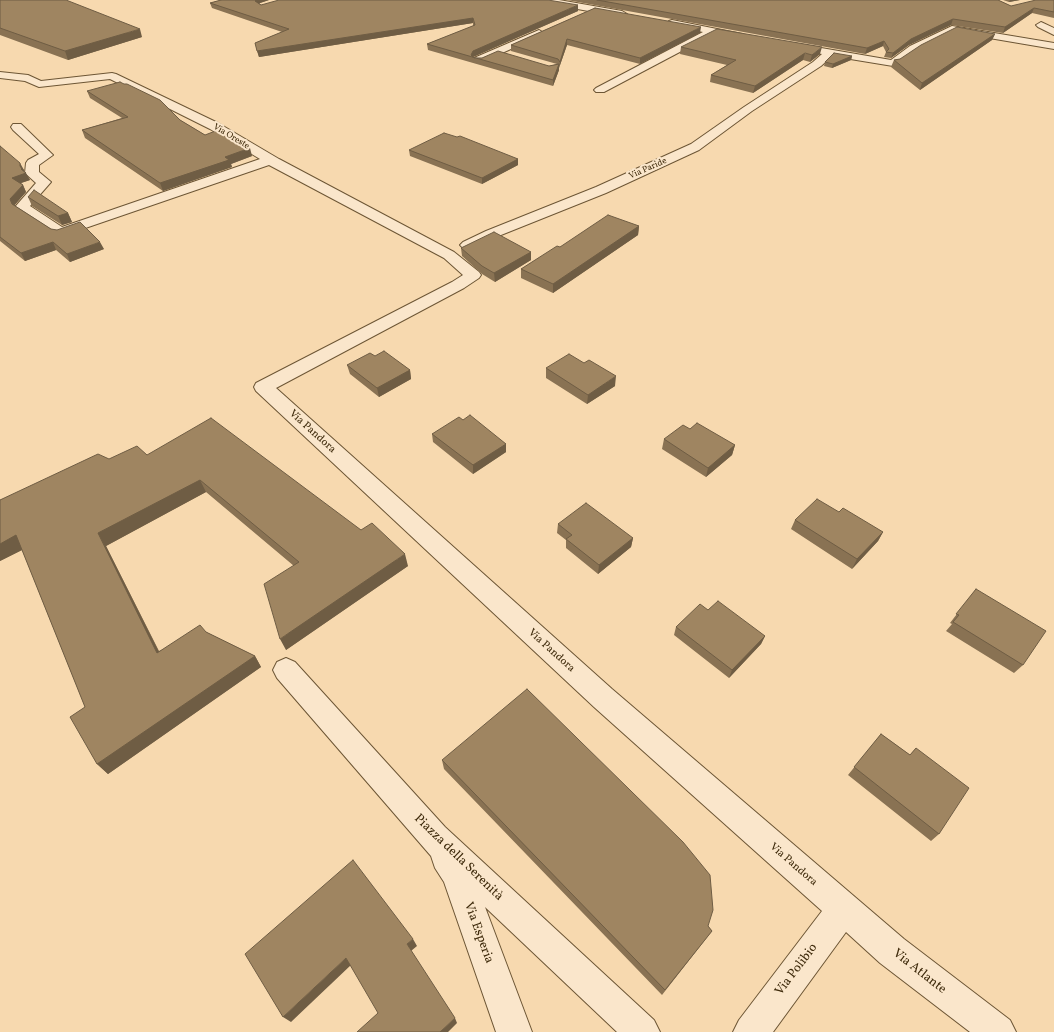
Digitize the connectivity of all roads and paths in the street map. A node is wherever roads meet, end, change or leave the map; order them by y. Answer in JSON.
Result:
{"nodes":[{"id":1,"x":544,"y":0,"type":"edge"},
{"id":2,"x":620,"y":3,"type":"edge"},
{"id":3,"x":598,"y":10,"type":"junction"},
{"id":4,"x":579,"y":15,"type":"edge"},
{"id":5,"x":632,"y":16,"type":"edge"},
{"id":6,"x":661,"y":21,"type":"edge"},
{"id":7,"x":1041,"y":25,"type":"dead end"},
{"id":8,"x":545,"y":30,"type":"edge"},
{"id":9,"x":714,"y":31,"type":"junction"},
{"id":10,"x":1054,"y":32,"type":"edge"},
{"id":11,"x":753,"y":38,"type":"edge"},
{"id":12,"x":784,"y":44,"type":"edge"},
{"id":13,"x":1054,"y":46,"type":"edge"},
{"id":14,"x":498,"y":51,"type":"junction"},
{"id":15,"x":834,"y":53,"type":"junction"},
{"id":16,"x":511,"y":56,"type":"edge"},
{"id":17,"x":478,"y":60,"type":"edge"},
{"id":18,"x":0,"y":75,"type":"edge"},
{"id":19,"x":600,"y":90,"type":"dead end"},
{"id":20,"x":17,"y":127,"type":"dead end"},
{"id":21,"x":270,"y":160,"type":"junction"},
{"id":22,"x":449,"y":255,"type":"junction"},
{"id":23,"x":263,"y":387,"type":"joint"},
{"id":24,"x":286,"y":670,"type":"dead end"},
{"id":25,"x":434,"y":838,"type":"junction"},
{"id":26,"x":843,"y":909,"type":"junction"},
{"id":27,"x":990,"y":1030,"type":"edge"},
{"id":28,"x":514,"y":1032,"type":"edge"},
{"id":29,"x":642,"y":1032,"type":"edge"},
{"id":30,"x":751,"y":1032,"type":"edge"}],
"edges":[{"from":1,"to":3,"type":"street"},
{"from":2,"to":3,"type":"street"},
{"from":3,"to":4,"type":"street"},
{"from":3,"to":5,"type":"street"},
{"from":6,"to":9,"type":"street"},
{"from":7,"to":10,"type":"street"},
{"from":8,"to":14,"type":"street"},
{"from":9,"to":11,"type":"street"},
{"from":9,"to":19,"type":"street"},
{"from":12,"to":15,"type":"street"},
{"from":13,"to":15,"type":"street"},
{"from":14,"to":16,"type":"street"},
{"from":14,"to":17,"type":"street"},
{"from":15,"to":22,"type":"street","name":"Via Paride"},
{"from":18,"to":21,"type":"street","name":"Via Oreste"},
{"from":20,"to":21,"type":"street"},
{"from":21,"to":22,"type":"street","name":"Via Oreste"},
{"from":22,"to":23,"type":"street","name":"Via Oreste"},
{"from":23,"to":26,"type":"street","name":"Via Pandora"},
{"from":24,"to":25,"type":"street","name":"Piazza della Serenità"},
{"from":25,"to":28,"type":"street","name":"Via Esperia"},
{"from":25,"to":29,"type":"street","name":"Piazza della Serenità"},
{"from":26,"to":27,"type":"street","name":"Via Atlante"},
{"from":26,"to":30,"type":"street","name":"Via Polibio"}]}
